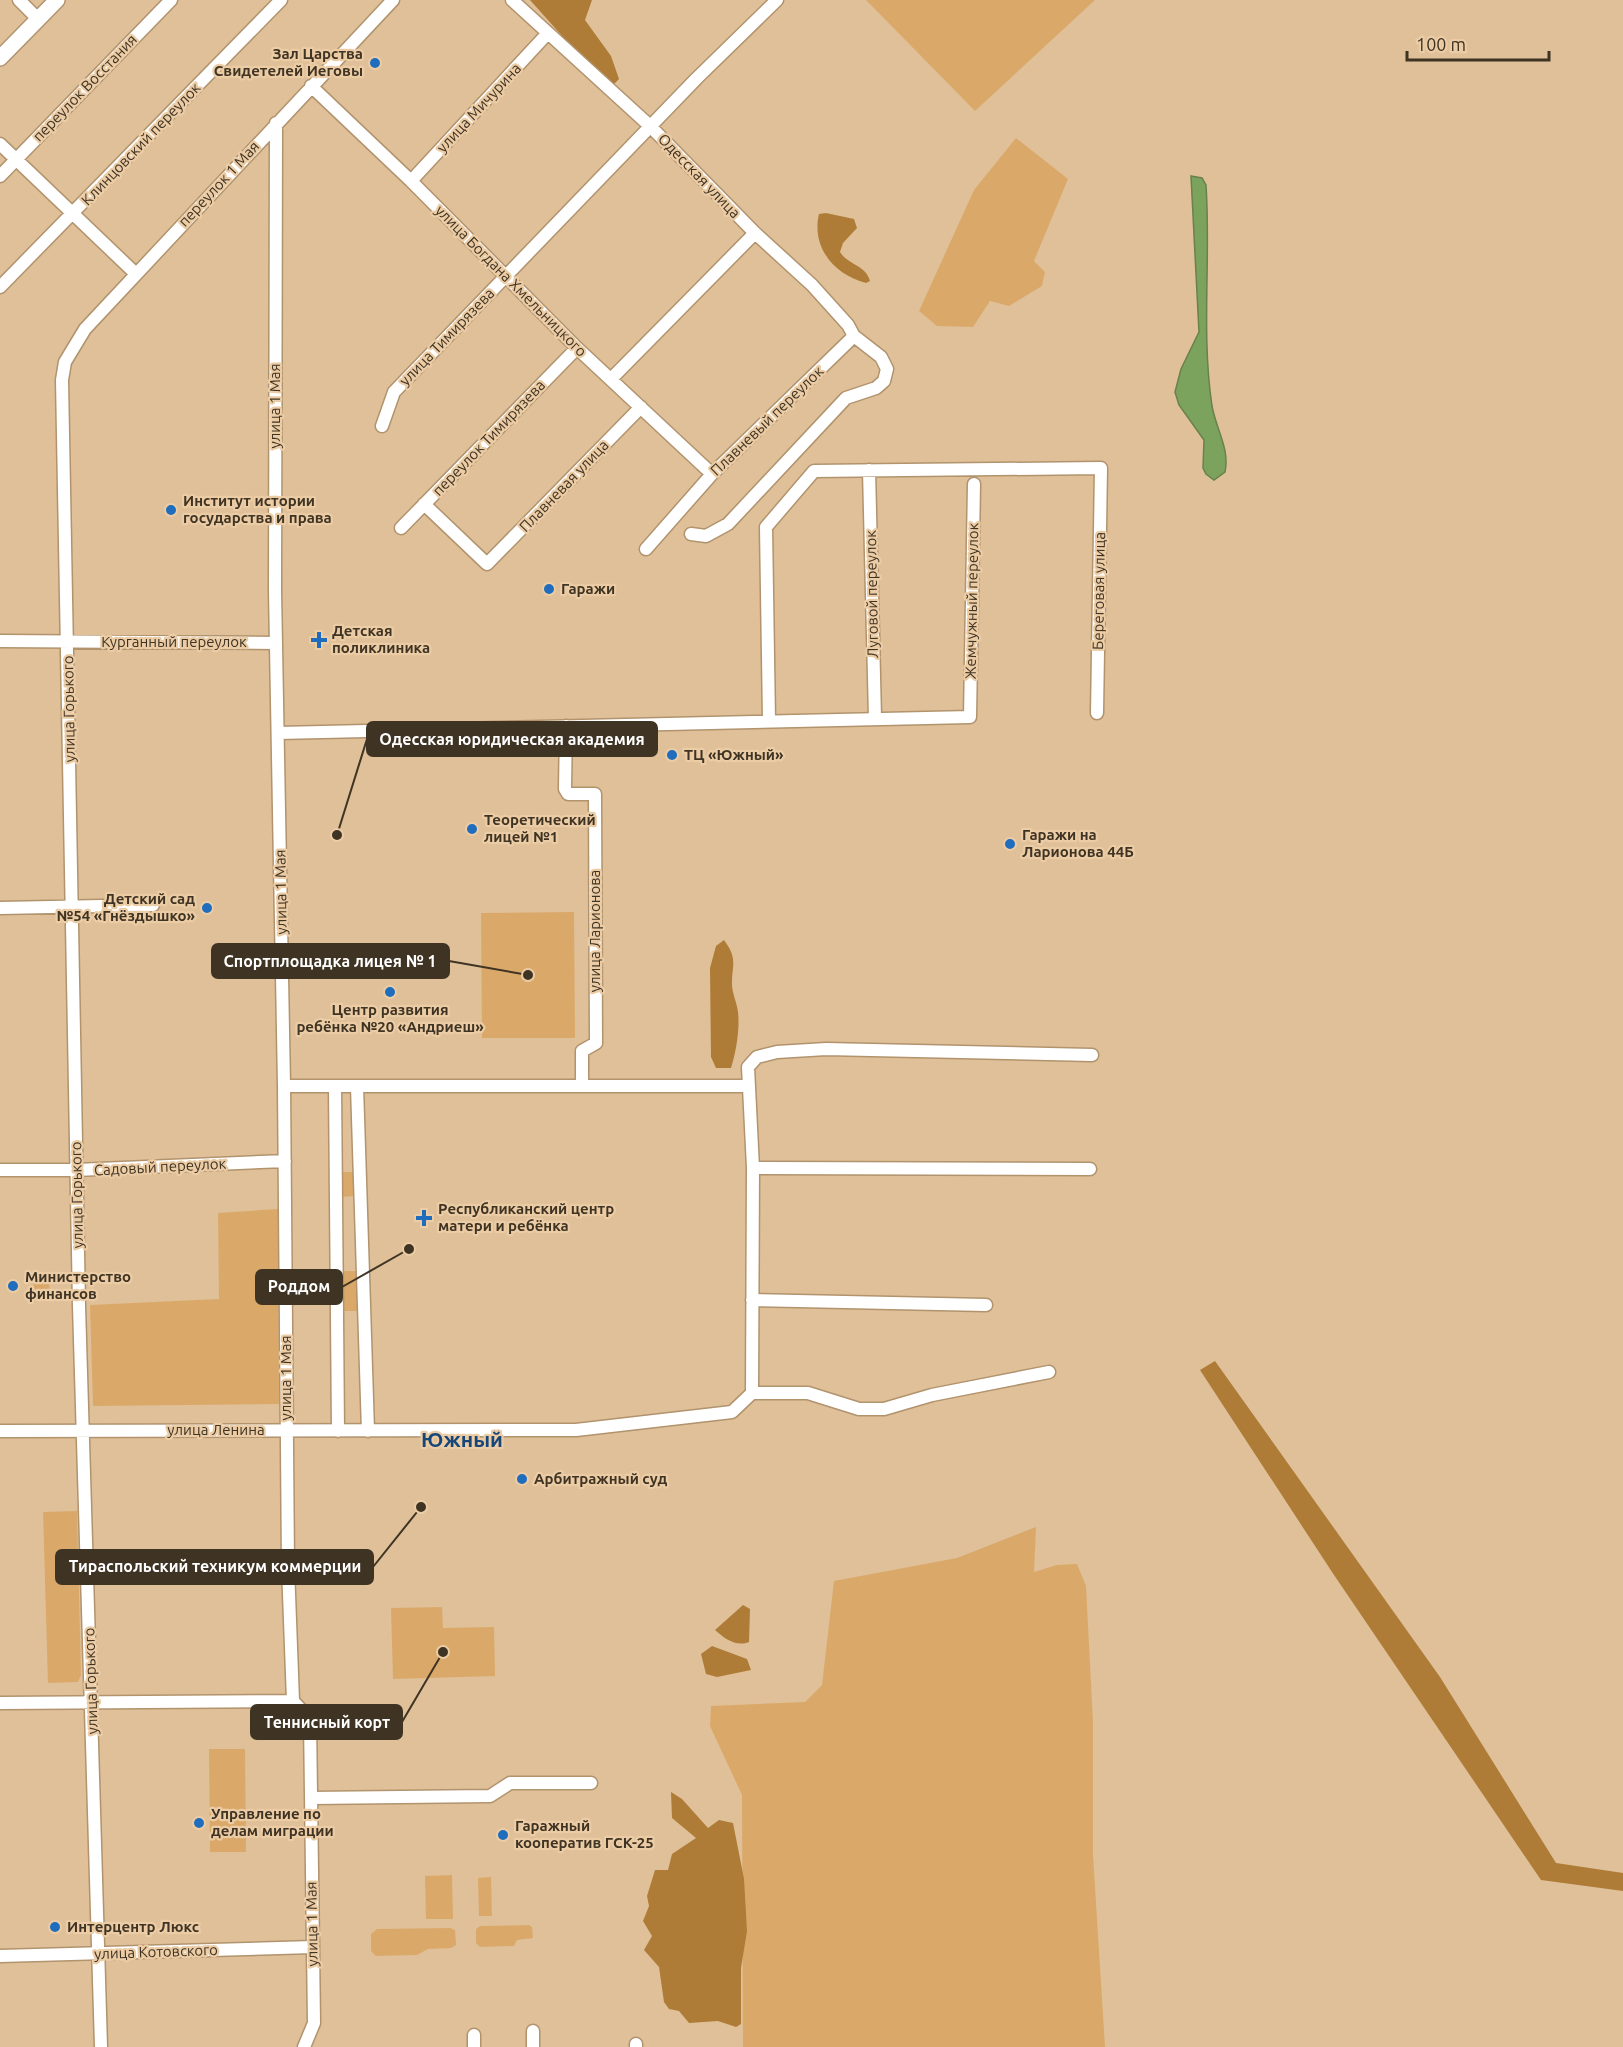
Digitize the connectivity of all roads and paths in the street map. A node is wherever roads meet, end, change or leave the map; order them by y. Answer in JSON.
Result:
{"nodes":[{"id":1,"x":19,"y":0,"type":"edge"},
{"id":2,"x":57,"y":0,"type":"edge"},
{"id":3,"x":171,"y":0,"type":"edge"},
{"id":4,"x":281,"y":0,"type":"edge"},
{"id":5,"x":393,"y":0,"type":"edge"},
{"id":6,"x":512,"y":0,"type":"edge"},
{"id":7,"x":777,"y":0,"type":"edge"},
{"id":8,"x":38,"y":19,"type":"junction"},
{"id":9,"x":547,"y":34,"type":"junction"},
{"id":10,"x":0,"y":58,"type":"edge"},
{"id":11,"x":311,"y":86,"type":"junction"},
{"id":12,"x":276,"y":123,"type":"junction"},
{"id":13,"x":650,"y":126,"type":"junction"},
{"id":14,"x":0,"y":144,"type":"edge"},
{"id":15,"x":16,"y":159,"type":"junction"},
{"id":16,"x":0,"y":176,"type":"edge"},
{"id":17,"x":411,"y":182,"type":"junction"},
{"id":18,"x":74,"y":214,"type":"junction"},
{"id":19,"x":755,"y":233,"type":"junction"},
{"id":20,"x":136,"y":274,"type":"junction"},
{"id":21,"x":505,"y":276,"type":"junction"},
{"id":22,"x":0,"y":287,"type":"edge"},
{"id":23,"x":854,"y":336,"type":"junction"},
{"id":24,"x":577,"y":348,"type":"junction"},
{"id":25,"x":612,"y":378,"type":"junction"},
{"id":26,"x":62,"y":380,"type":"joint"},
{"id":27,"x":641,"y":407,"type":"junction"},
{"id":28,"x":382,"y":426,"type":"dead end"},
{"id":29,"x":869,"y":470,"type":"junction"},
{"id":30,"x":712,"y":474,"type":"junction"},
{"id":31,"x":974,"y":484,"type":"dead end"},
{"id":32,"x":424,"y":504,"type":"junction"},
{"id":33,"x":401,"y":528,"type":"dead end"},
{"id":34,"x":691,"y":534,"type":"dead end"},
{"id":35,"x":646,"y":549,"type":"dead end"},
{"id":36,"x":0,"y":641,"type":"edge"},
{"id":37,"x":68,"y":642,"type":"junction"},
{"id":38,"x":276,"y":643,"type":"junction"},
{"id":39,"x":1097,"y":713,"type":"dead end"},
{"id":40,"x":875,"y":718,"type":"junction"},
{"id":41,"x":769,"y":721,"type":"junction"},
{"id":42,"x":566,"y":726,"type":"junction"},
{"id":43,"x":278,"y":733,"type":"junction"},
{"id":44,"x":153,"y":905,"type":"dead end"},
{"id":45,"x":73,"y":906,"type":"junction"},
{"id":46,"x":0,"y":908,"type":"edge"},
{"id":47,"x":1092,"y":1055,"type":"dead end"},
{"id":48,"x":582,"y":1085,"type":"junction"},
{"id":49,"x":284,"y":1086,"type":"junction"},
{"id":50,"x":335,"y":1086,"type":"junction"},
{"id":51,"x":357,"y":1086,"type":"junction"},
{"id":52,"x":748,"y":1086,"type":"junction"},
{"id":53,"x":285,"y":1161,"type":"junction"},
{"id":54,"x":753,"y":1168,"type":"junction"},
{"id":55,"x":0,"y":1170,"type":"edge"},
{"id":56,"x":76,"y":1170,"type":"junction"},
{"id":57,"x":1090,"y":1170,"type":"dead end"},
{"id":58,"x":752,"y":1300,"type":"junction"},
{"id":59,"x":986,"y":1305,"type":"dead end"},
{"id":60,"x":1049,"y":1372,"type":"dead end"},
{"id":61,"x":752,"y":1393,"type":"junction"},
{"id":62,"x":84,"y":1430,"type":"junction"},
{"id":63,"x":0,"y":1431,"type":"edge"},
{"id":64,"x":286,"y":1431,"type":"junction"},
{"id":65,"x":338,"y":1431,"type":"junction"},
{"id":66,"x":368,"y":1431,"type":"junction"},
{"id":67,"x":293,"y":1701,"type":"junction"},
{"id":68,"x":92,"y":1702,"type":"junction"},
{"id":69,"x":0,"y":1703,"type":"edge"},
{"id":70,"x":591,"y":1782,"type":"dead end"},
{"id":71,"x":311,"y":1798,"type":"junction"},
{"id":72,"x":313,"y":1947,"type":"junction"},
{"id":73,"x":98,"y":1954,"type":"junction"},
{"id":74,"x":0,"y":1956,"type":"edge"},
{"id":75,"x":532,"y":2031,"type":"dead end"},
{"id":76,"x":101,"y":2047,"type":"edge"},
{"id":77,"x":304,"y":2047,"type":"edge"},
{"id":78,"x":532,"y":2047,"type":"edge"}],
"edges":[{"from":1,"to":8,"type":"street"},
{"from":2,"to":8,"type":"main road"},
{"from":3,"to":15,"type":"street","name":"переулок Восстания"},
{"from":4,"to":18,"type":"street","name":"Клинцовский переулок"},
{"from":5,"to":11,"type":"street","name":"переулок 1 Мая"},
{"from":6,"to":9,"type":"street","name":"Одесская улица"},
{"from":7,"to":13,"type":"street","name":"улица Тимирязева"},
{"from":8,"to":10,"type":"main road"},
{"from":9,"to":13,"type":"street","name":"Одесская улица"},
{"from":9,"to":17,"type":"street","name":"улица Мичурина"},
{"from":11,"to":12,"type":"street","name":"переулок 1 Мая"},
{"from":11,"to":17,"type":"street","name":"улица Богдана Хмельницкого"},
{"from":12,"to":20,"type":"street","name":"переулок 1 Мая"},
{"from":12,"to":38,"type":"street","name":"улица 1 Мая"},
{"from":13,"to":19,"type":"street","name":"Одесская улица"},
{"from":13,"to":21,"type":"street","name":"улица Тимирязева"},
{"from":14,"to":15,"type":"street"},
{"from":15,"to":16,"type":"street","name":"переулок Восстания"},
{"from":15,"to":18,"type":"street"},
{"from":17,"to":21,"type":"street","name":"улица Богдана Хмельницкого"},
{"from":18,"to":20,"type":"street"},
{"from":18,"to":22,"type":"street","name":"Клинцовский переулок"},
{"from":19,"to":23,"type":"street","name":"Одесская улица"},
{"from":19,"to":25,"type":"street"},
{"from":20,"to":26,"type":"street","name":"переулок 1 Мая"},
{"from":21,"to":24,"type":"street","name":"улица Богдана Хмельницкого"},
{"from":21,"to":28,"type":"street","name":"улица Тимирязева"},
{"from":23,"to":30,"type":"street","name":"Плавневый переулок"},
{"from":23,"to":34,"type":"street","name":"Одесская улица"},
{"from":24,"to":25,"type":"street","name":"улица Богдана Хмельницкого"},
{"from":24,"to":32,"type":"street","name":"переулок Тимирязева"},
{"from":25,"to":27,"type":"street","name":"улица Богдана Хмельницкого"},
{"from":26,"to":37,"type":"street","name":"улица Горького"},
{"from":27,"to":30,"type":"street","name":"улица Богдана Хмельницкого"},
{"from":27,"to":32,"type":"street","name":"Плавневая улица"},
{"from":29,"to":39,"type":"street","name":"Береговая улица"},
{"from":29,"to":40,"type":"street","name":"Луговой переулок"},
{"from":29,"to":41,"type":"street"},
{"from":30,"to":35,"type":"street","name":"Плавневый переулок"},
{"from":31,"to":40,"type":"street","name":"Жемчужный переулок"},
{"from":32,"to":33,"type":"street","name":"переулок Тимирязева"},
{"from":36,"to":37,"type":"street","name":"Курганный переулок"},
{"from":37,"to":38,"type":"street","name":"Курганный переулок"},
{"from":37,"to":45,"type":"street","name":"улица Горького"},
{"from":38,"to":43,"type":"street","name":"улица 1 Мая"},
{"from":40,"to":41,"type":"street"},
{"from":41,"to":42,"type":"street"},
{"from":42,"to":43,"type":"street"},
{"from":42,"to":48,"type":"street","name":"улица Ларионова"},
{"from":43,"to":49,"type":"street","name":"улица 1 Мая"},
{"from":44,"to":45,"type":"street"},
{"from":45,"to":46,"type":"street"},
{"from":45,"to":56,"type":"street","name":"улица Горького"},
{"from":47,"to":52,"type":"street"},
{"from":48,"to":51,"type":"street"},
{"from":48,"to":52,"type":"street"},
{"from":49,"to":50,"type":"street"},
{"from":49,"to":53,"type":"street","name":"улица 1 Мая"},
{"from":50,"to":51,"type":"street"},
{"from":50,"to":65,"type":"street"},
{"from":51,"to":66,"type":"street"},
{"from":52,"to":54,"type":"street"},
{"from":53,"to":56,"type":"street","name":"Садовый переулок"},
{"from":53,"to":64,"type":"street","name":"улица 1 Мая"},
{"from":54,"to":57,"type":"street"},
{"from":54,"to":58,"type":"street"},
{"from":55,"to":56,"type":"street","name":"Садовый переулок"},
{"from":56,"to":62,"type":"street","name":"улица Горького"},
{"from":58,"to":59,"type":"street"},
{"from":58,"to":61,"type":"street"},
{"from":60,"to":61,"type":"street"},
{"from":61,"to":66,"type":"street","name":"улица Ленина"},
{"from":62,"to":63,"type":"street","name":"улица Ленина"},
{"from":62,"to":64,"type":"street","name":"улица Ленина"},
{"from":62,"to":68,"type":"street","name":"улица Горького"},
{"from":64,"to":65,"type":"street","name":"улица Ленина"},
{"from":64,"to":67,"type":"street","name":"улица 1 Мая"},
{"from":65,"to":66,"type":"street","name":"улица Ленина"},
{"from":67,"to":68,"type":"street"},
{"from":67,"to":71,"type":"street","name":"улица 1 Мая"},
{"from":68,"to":69,"type":"street"},
{"from":68,"to":73,"type":"street","name":"улица Горького"},
{"from":70,"to":71,"type":"street"},
{"from":71,"to":72,"type":"street","name":"улица 1 Мая"},
{"from":72,"to":73,"type":"street","name":"улица Котовского"},
{"from":72,"to":77,"type":"street","name":"улица 1 Мая"},
{"from":73,"to":74,"type":"street","name":"улица Котовского"},
{"from":73,"to":76,"type":"street","name":"улица Горького"},
{"from":75,"to":78,"type":"street"}]}
